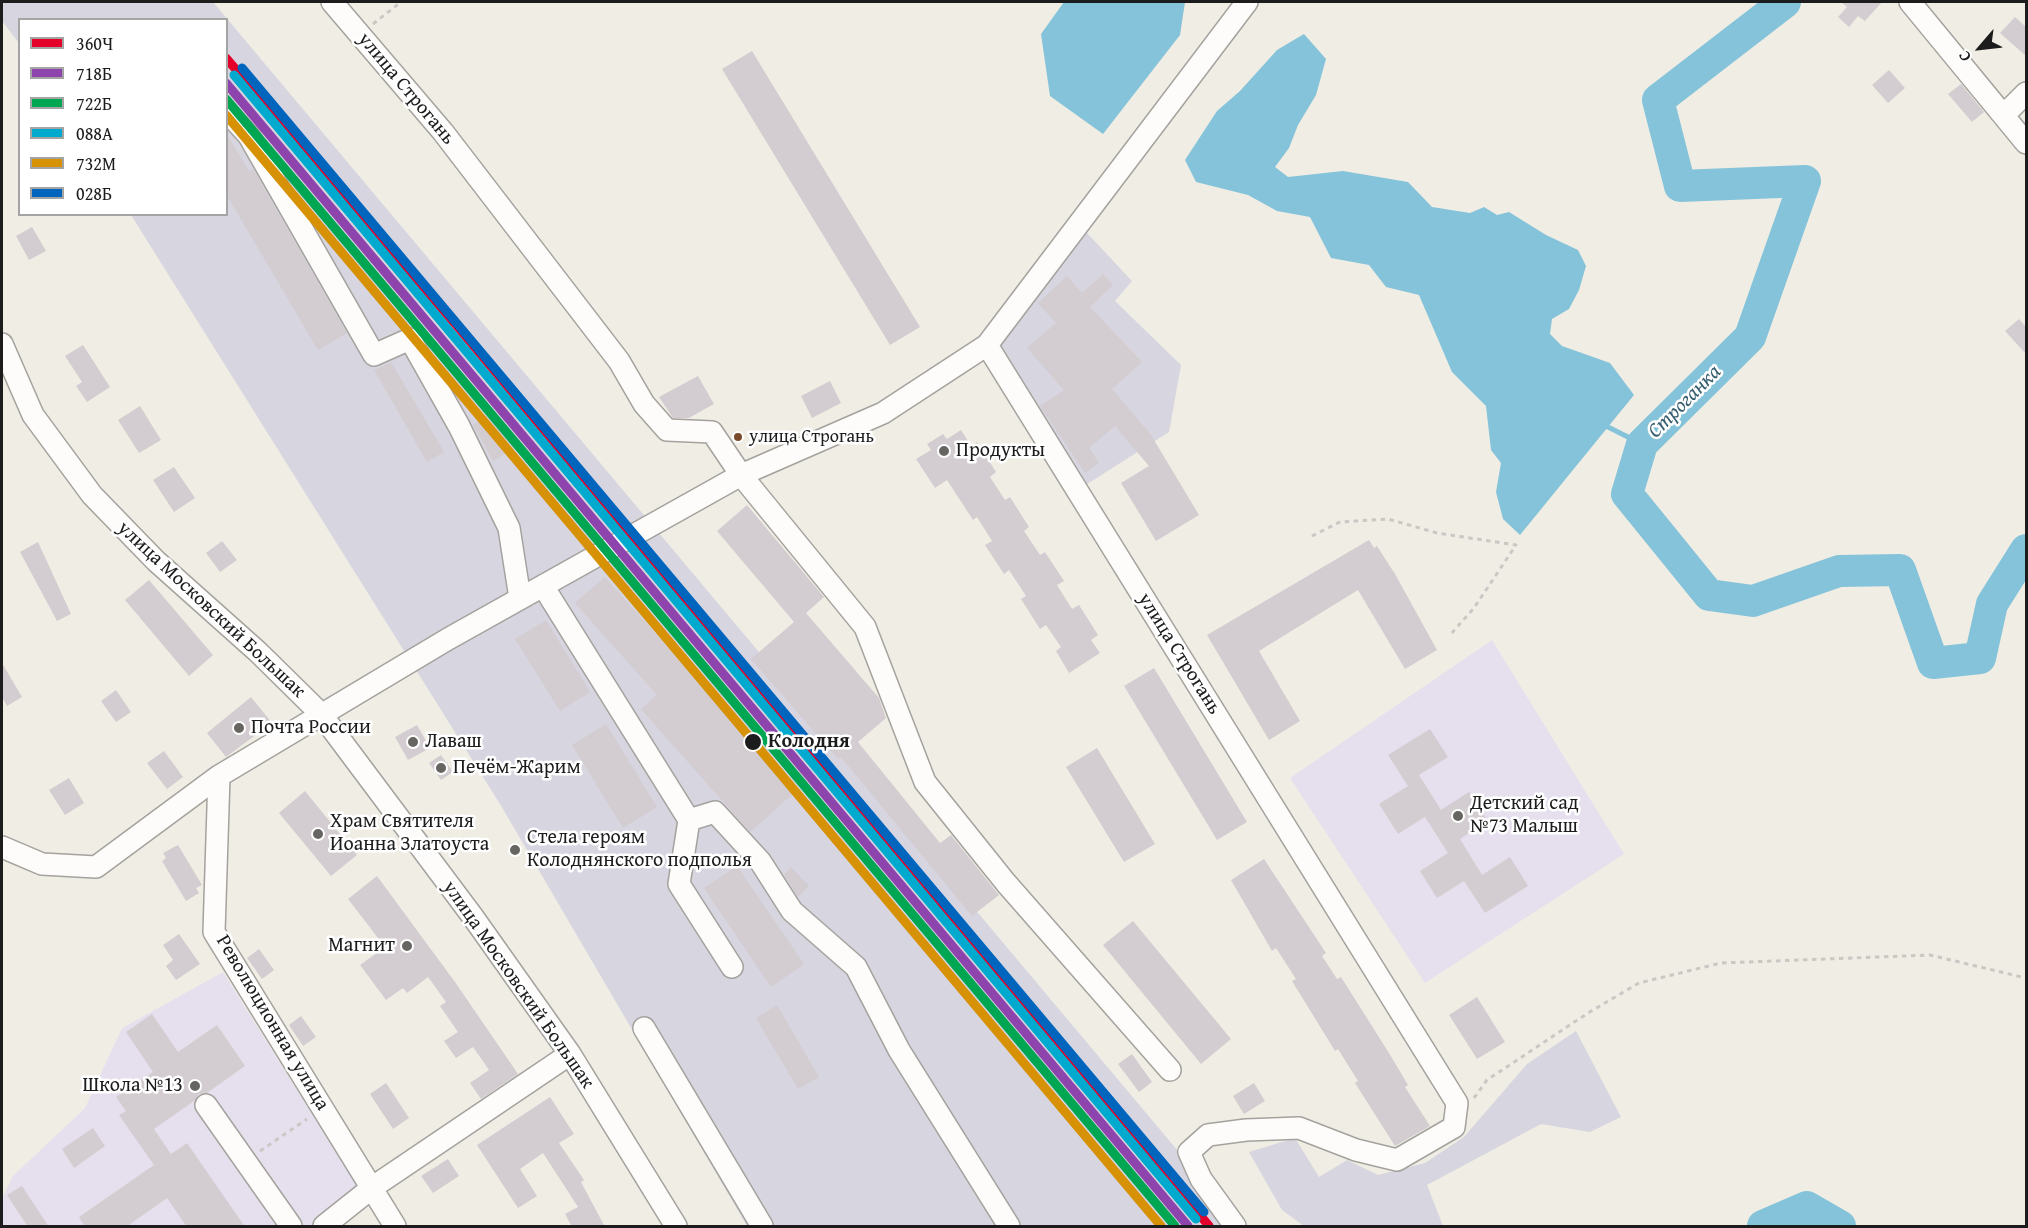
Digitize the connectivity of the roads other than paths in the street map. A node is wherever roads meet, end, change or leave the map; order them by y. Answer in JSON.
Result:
{"nodes":[{"id":1,"x":332,"y":2,"type":"edge"},
{"id":2,"x":1247,"y":2,"type":"edge"},
{"id":3,"x":1910,"y":2,"type":"edge"},
{"id":4,"x":2026,"y":93,"type":"edge"},
{"id":5,"x":228,"y":113,"type":"edge"},
{"id":6,"x":2004,"y":115,"type":"junction"},
{"id":7,"x":2026,"y":143,"type":"edge"},
{"id":8,"x":2,"y":344,"type":"edge"},
{"id":9,"x":987,"y":345,"type":"junction"},
{"id":10,"x":741,"y":475,"type":"junction"},
{"id":11,"x":543,"y":586,"type":"junction"},
{"id":12,"x":520,"y":598,"type":"junction"},
{"id":13,"x":321,"y":714,"type":"junction"},
{"id":14,"x":219,"y":776,"type":"junction"},
{"id":15,"x":689,"y":820,"type":"junction"},
{"id":16,"x":2,"y":848,"type":"edge"},
{"id":17,"x":732,"y":967,"type":"dead end"},
{"id":18,"x":644,"y":1028,"type":"dead end"},
{"id":19,"x":570,"y":1054,"type":"junction"},
{"id":20,"x":1170,"y":1070,"type":"dead end"},
{"id":21,"x":206,"y":1105,"type":"dead end"},
{"id":22,"x":373,"y":1187,"type":"junction"},
{"id":23,"x":291,"y":1227,"type":"edge"},
{"id":24,"x":324,"y":1227,"type":"edge"},
{"id":25,"x":395,"y":1227,"type":"edge"},
{"id":26,"x":676,"y":1227,"type":"edge"},
{"id":27,"x":762,"y":1227,"type":"edge"},
{"id":28,"x":1009,"y":1227,"type":"edge"},
{"id":29,"x":1235,"y":1227,"type":"edge"}],
"edges":[{"from":1,"to":10,"type":"street","name":"улица Строгань"},
{"from":2,"to":9,"type":"street"},
{"from":3,"to":6,"type":"street"},
{"from":4,"to":6,"type":"street"},
{"from":5,"to":12,"type":"street"},
{"from":6,"to":7,"type":"street"},
{"from":8,"to":13,"type":"street","name":"улица Московский Большак"},
{"from":9,"to":10,"type":"street"},
{"from":9,"to":29,"type":"street","name":"улица Строгань"},
{"from":10,"to":11,"type":"street"},
{"from":10,"to":20,"type":"street"},
{"from":11,"to":12,"type":"street"},
{"from":11,"to":15,"type":"street"},
{"from":12,"to":13,"type":"street"},
{"from":13,"to":14,"type":"street"},
{"from":13,"to":19,"type":"street","name":"улица Московский Большак"},
{"from":14,"to":16,"type":"street"},
{"from":14,"to":22,"type":"street","name":"Революционная улица"},
{"from":15,"to":17,"type":"street"},
{"from":15,"to":28,"type":"street"},
{"from":18,"to":27,"type":"street"},
{"from":19,"to":22,"type":"street"},
{"from":19,"to":26,"type":"street","name":"улица Московский Большак"},
{"from":21,"to":23,"type":"street"},
{"from":22,"to":24,"type":"street"},
{"from":22,"to":25,"type":"street","name":"Революционная улица"}]}
